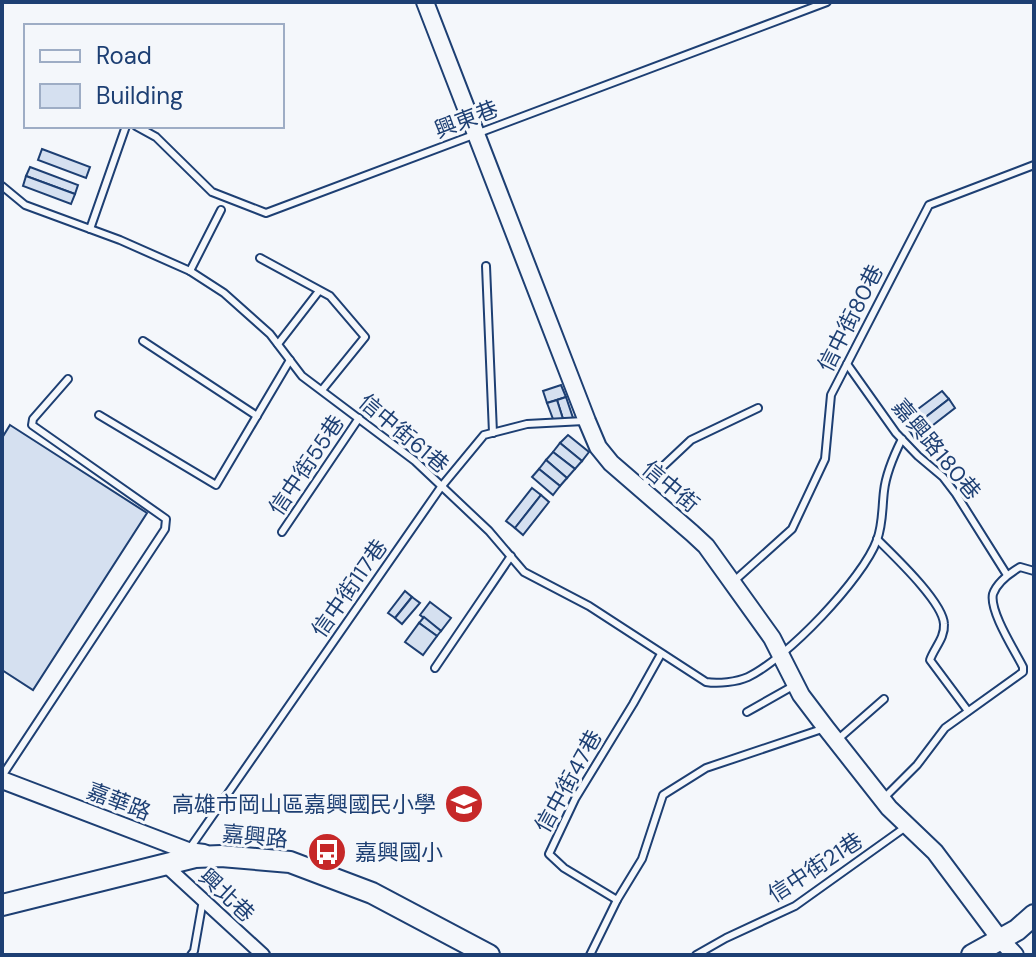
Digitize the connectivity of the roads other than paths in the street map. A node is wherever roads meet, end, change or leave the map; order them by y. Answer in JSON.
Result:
{"nodes":[{"id":1,"x":425,"y":2,"type":"edge"},
{"id":2,"x":827,"y":2,"type":"edge"},
{"id":3,"x":125,"y":128,"type":"edge"},
{"id":4,"x":140,"y":128,"type":"edge"},
{"id":5,"x":477,"y":134,"type":"junction"},
{"id":6,"x":1034,"y":165,"type":"edge"},
{"id":7,"x":2,"y":186,"type":"edge"},
{"id":8,"x":221,"y":210,"type":"dead end"},
{"id":9,"x":90,"y":229,"type":"junction"},
{"id":10,"x":260,"y":258,"type":"dead end"},
{"id":11,"x":486,"y":266,"type":"dead end"},
{"id":12,"x":190,"y":271,"type":"junction"},
{"id":13,"x":319,"y":291,"type":"junction"},
{"id":14,"x":143,"y":341,"type":"dead end"},
{"id":15,"x":278,"y":344,"type":"junction"},
{"id":16,"x":290,"y":360,"type":"junction"},
{"id":17,"x":847,"y":364,"type":"junction"},
{"id":18,"x":68,"y":379,"type":"dead end"},
{"id":19,"x":322,"y":390,"type":"junction"},
{"id":20,"x":758,"y":408,"type":"dead end"},
{"id":21,"x":99,"y":415,"type":"dead end"},
{"id":22,"x":257,"y":416,"type":"junction"},
{"id":23,"x":359,"y":418,"type":"junction"},
{"id":24,"x":587,"y":421,"type":"junction"},
{"id":25,"x":493,"y":433,"type":"junction"},
{"id":26,"x":902,"y":439,"type":"junction"},
{"id":27,"x":441,"y":487,"type":"junction"},
{"id":28,"x":639,"y":488,"type":"junction"},
{"id":29,"x":282,"y":532,"type":"dead end"},
{"id":30,"x":877,"y":539,"type":"junction"},
{"id":31,"x":511,"y":556,"type":"junction"},
{"id":32,"x":1034,"y":571,"type":"edge"},
{"id":33,"x":1007,"y":575,"type":"junction"},
{"id":34,"x":733,"y":582,"type":"junction"},
{"id":35,"x":661,"y":654,"type":"junction"},
{"id":36,"x":781,"y":656,"type":"junction"},
{"id":37,"x":435,"y":668,"type":"dead end"},
{"id":38,"x":796,"y":685,"type":"junction"},
{"id":39,"x":884,"y":699,"type":"dead end"},
{"id":40,"x":968,"y":711,"type":"junction"},
{"id":41,"x":747,"y":712,"type":"dead end"},
{"id":42,"x":831,"y":734,"type":"junction"},
{"id":43,"x":2,"y":778,"type":"edge"},
{"id":44,"x":882,"y":800,"type":"junction"},
{"id":45,"x":908,"y":826,"type":"junction"},
{"id":46,"x":188,"y":851,"type":"junction"},
{"id":47,"x":221,"y":856,"type":"junction"},
{"id":48,"x":164,"y":864,"type":"junction"},
{"id":49,"x":203,"y":900,"type":"junction"},
{"id":50,"x":617,"y":900,"type":"junction"},
{"id":51,"x":2,"y":905,"type":"edge"},
{"id":52,"x":1034,"y":915,"type":"edge"},
{"id":53,"x":1000,"y":939,"type":"junction"},
{"id":54,"x":191,"y":955,"type":"edge"},
{"id":55,"x":263,"y":955,"type":"edge"},
{"id":56,"x":489,"y":955,"type":"edge"},
{"id":57,"x":590,"y":955,"type":"edge"},
{"id":58,"x":696,"y":955,"type":"edge"},
{"id":59,"x":972,"y":955,"type":"edge"},
{"id":60,"x":1015,"y":955,"type":"edge"}],
"edges":[{"from":1,"to":5,"type":"street","name":"信中街"},
{"from":2,"to":5,"type":"lane","name":"興東巷"},
{"from":3,"to":9,"type":"lane"},
{"from":4,"to":5,"type":"lane","name":"興東巷"},
{"from":5,"to":24,"type":"street","name":"信中街"},
{"from":6,"to":17,"type":"lane","name":"信中街80巷"},
{"from":7,"to":9,"type":"lane","name":"信中街61巷"},
{"from":8,"to":12,"type":"lane"},
{"from":9,"to":12,"type":"lane","name":"信中街61巷"},
{"from":10,"to":13,"type":"lane"},
{"from":11,"to":25,"type":"lane"},
{"from":12,"to":15,"type":"lane","name":"信中街61巷"},
{"from":13,"to":15,"type":"lane"},
{"from":13,"to":19,"type":"lane"},
{"from":14,"to":22,"type":"lane"},
{"from":15,"to":16,"type":"lane","name":"信中街61巷"},
{"from":16,"to":19,"type":"lane","name":"信中街61巷"},
{"from":16,"to":22,"type":"lane"},
{"from":17,"to":26,"type":"lane","name":"嘉興路180巷"},
{"from":17,"to":34,"type":"lane","name":"信中街80巷"},
{"from":18,"to":43,"type":"lane"},
{"from":19,"to":23,"type":"lane","name":"信中街61巷"},
{"from":20,"to":28,"type":"lane"},
{"from":21,"to":22,"type":"lane"},
{"from":23,"to":27,"type":"lane","name":"信中街61巷"},
{"from":23,"to":29,"type":"lane","name":"信中街55巷"},
{"from":24,"to":25,"type":"lane","name":"信中街117巷"},
{"from":24,"to":28,"type":"street","name":"信中街"},
{"from":25,"to":27,"type":"lane","name":"信中街117巷"},
{"from":26,"to":30,"type":"lane","name":"信中街61巷"},
{"from":26,"to":33,"type":"lane","name":"嘉興路180巷"},
{"from":27,"to":31,"type":"lane","name":"信中街61巷"},
{"from":27,"to":46,"type":"lane","name":"信中街117巷"},
{"from":28,"to":34,"type":"street","name":"信中街"},
{"from":30,"to":36,"type":"lane","name":"信中街61巷"},
{"from":30,"to":40,"type":"lane"},
{"from":31,"to":35,"type":"lane","name":"信中街61巷"},
{"from":31,"to":37,"type":"lane"},
{"from":32,"to":33,"type":"lane"},
{"from":33,"to":40,"type":"lane"},
{"from":34,"to":36,"type":"street","name":"信中街"},
{"from":35,"to":36,"type":"lane","name":"信中街61巷"},
{"from":35,"to":50,"type":"lane","name":"信中街47巷"},
{"from":36,"to":38,"type":"street","name":"信中街"},
{"from":38,"to":41,"type":"lane"},
{"from":38,"to":42,"type":"street","name":"信中街"},
{"from":39,"to":42,"type":"lane"},
{"from":40,"to":44,"type":"lane"},
{"from":42,"to":44,"type":"street","name":"信中街"},
{"from":42,"to":50,"type":"lane"},
{"from":43,"to":46,"type":"street","name":"嘉華路"},
{"from":44,"to":45,"type":"street","name":"信中街"},
{"from":45,"to":53,"type":"street","name":"信中街"},
{"from":45,"to":58,"type":"lane","name":"信中街21巷"},
{"from":46,"to":47,"type":"street","name":"嘉華路"},
{"from":47,"to":48,"type":"main road","name":"嘉興路"},
{"from":47,"to":56,"type":"main road","name":"嘉興路"},
{"from":48,"to":49,"type":"street","name":"興北巷"},
{"from":48,"to":51,"type":"main road","name":"嘉興路"},
{"from":49,"to":54,"type":"lane"},
{"from":49,"to":55,"type":"street","name":"興北巷"},
{"from":50,"to":57,"type":"lane"},
{"from":52,"to":53,"type":"main road"},
{"from":53,"to":59,"type":"main road"},
{"from":53,"to":60,"type":"street","name":"信中街"}]}
